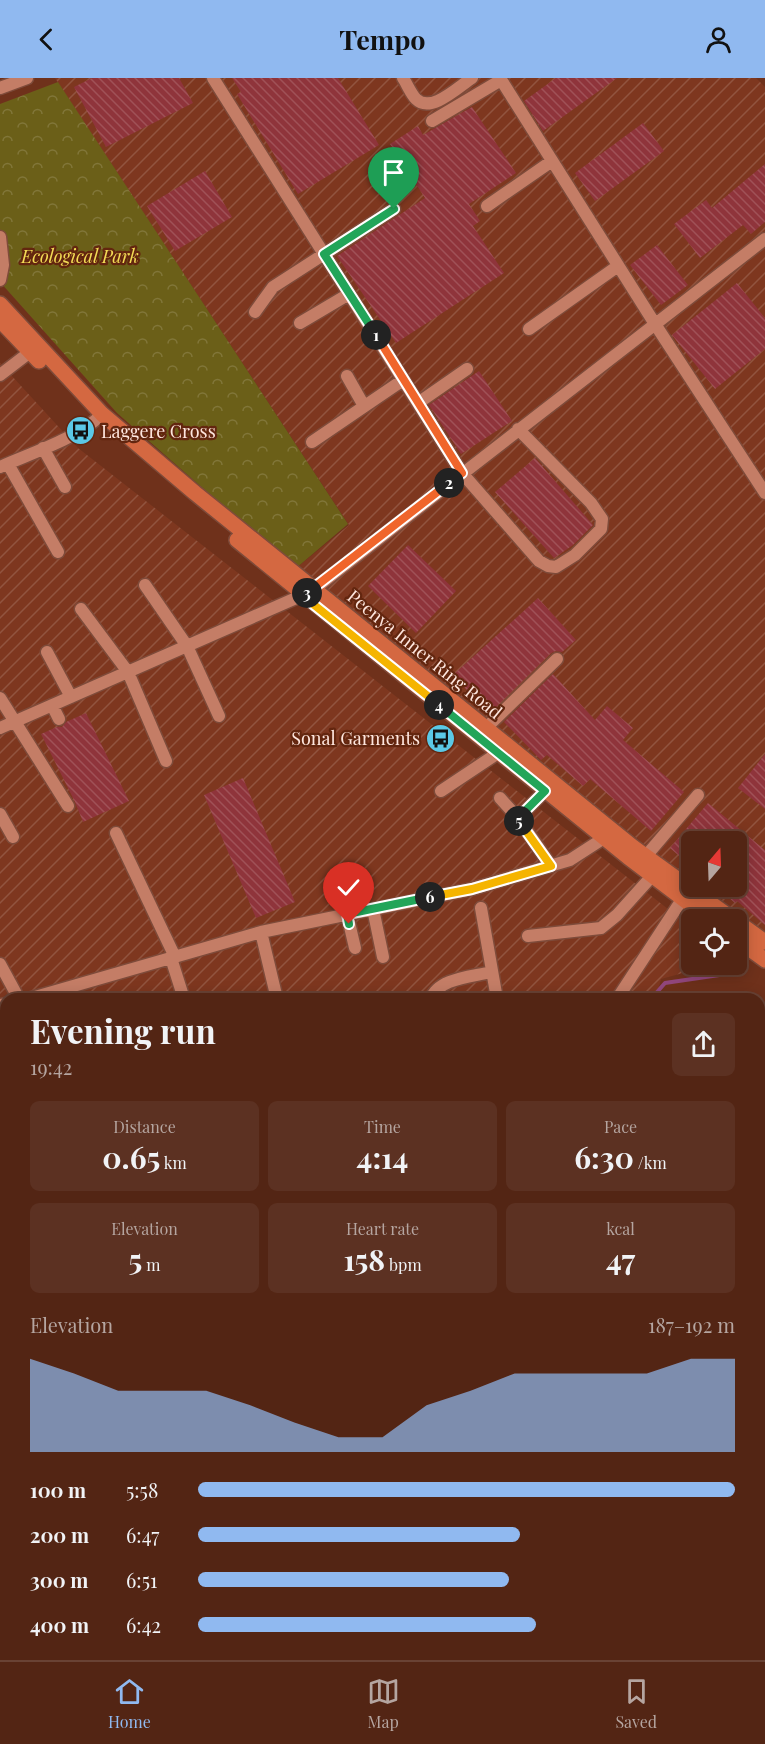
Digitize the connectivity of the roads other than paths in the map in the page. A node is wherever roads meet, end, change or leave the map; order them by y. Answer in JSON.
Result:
{"nodes":[{"id":1,"x":26,"y":78,"type":"edge"},
{"id":2,"x":213,"y":78,"type":"edge"},
{"id":3,"x":403,"y":78,"type":"edge"},
{"id":4,"x":472,"y":78,"type":"edge"},
{"id":5,"x":500,"y":79,"type":"edge"},
{"id":6,"x":0,"y":88,"type":"edge"},
{"id":7,"x":432,"y":121,"type":"dead end"},
{"id":8,"x":552,"y":160,"type":"junction"},
{"id":9,"x":487,"y":206,"type":"dead end"},
{"id":10,"x":394,"y":209,"type":"dead end"},
{"id":11,"x":0,"y":237,"type":"edge"},
{"id":12,"x":765,"y":239,"type":"edge"},
{"id":13,"x":324,"y":254,"type":"junction"},
{"id":14,"x":618,"y":266,"type":"junction"},
{"id":15,"x":0,"y":280,"type":"edge"},
{"id":16,"x":350,"y":294,"type":"junction"},
{"id":17,"x":0,"y":304,"type":"edge"},
{"id":18,"x":255,"y":312,"type":"dead end"},
{"id":19,"x":0,"y":320,"type":"edge"},
{"id":20,"x":300,"y":323,"type":"dead end"},
{"id":21,"x":655,"y":324,"type":"junction"},
{"id":22,"x":528,"y":329,"type":"dead end"},
{"id":23,"x":30,"y":352,"type":"junction"},
{"id":24,"x":467,"y":369,"type":"dead end"},
{"id":25,"x":0,"y":375,"type":"edge"},
{"id":26,"x":347,"y":376,"type":"dead end"},
{"id":27,"x":404,"y":380,"type":"junction"},
{"id":28,"x":418,"y":403,"type":"junction"},
{"id":29,"x":364,"y":406,"type":"junction"},
{"id":30,"x":98,"y":418,"type":"junction"},
{"id":31,"x":518,"y":429,"type":"junction"},
{"id":32,"x":312,"y":442,"type":"dead end"},
{"id":33,"x":43,"y":448,"type":"junction"},
{"id":34,"x":4,"y":466,"type":"edge"},
{"id":35,"x":462,"y":473,"type":"junction"},
{"id":36,"x":65,"y":487,"type":"dead end"},
{"id":37,"x":765,"y":493,"type":"edge"},
{"id":38,"x":58,"y":552,"type":"dead end"},
{"id":39,"x":145,"y":585,"type":"dead end"},
{"id":40,"x":308,"y":592,"type":"junction"},
{"id":41,"x":81,"y":609,"type":"dead end"},
{"id":42,"x":187,"y":646,"type":"junction"},
{"id":43,"x":47,"y":652,"type":"dead end"},
{"id":44,"x":557,"y":659,"type":"dead end"},
{"id":45,"x":128,"y":672,"type":"junction"},
{"id":46,"x":71,"y":697,"type":"junction"},
{"id":47,"x":0,"y":698,"type":"edge"},
{"id":48,"x":52,"y":705,"type":"junction"},
{"id":49,"x":219,"y":716,"type":"dead end"},
{"id":50,"x":59,"y":719,"type":"dead end"},
{"id":51,"x":16,"y":721,"type":"junction"},
{"id":52,"x":0,"y":728,"type":"edge"},
{"id":53,"x":486,"y":728,"type":"junction"},
{"id":54,"x":498,"y":753,"type":"junction"},
{"id":55,"x":166,"y":761,"type":"dead end"},
{"id":56,"x":441,"y":791,"type":"dead end"},
{"id":57,"x":545,"y":791,"type":"junction"},
{"id":58,"x":698,"y":795,"type":"dead end"},
{"id":59,"x":500,"y":798,"type":"dead end"},
{"id":60,"x":68,"y":806,"type":"dead end"},
{"id":61,"x":0,"y":814,"type":"edge"},
{"id":62,"x":518,"y":818,"type":"junction"},
{"id":63,"x":116,"y":833,"type":"dead end"},
{"id":64,"x":608,"y":834,"type":"junction"},
{"id":65,"x":13,"y":837,"type":"dead end"},
{"id":66,"x":646,"y":856,"type":"junction"},
{"id":67,"x":551,"y":866,"type":"junction"},
{"id":68,"x":652,"y":876,"type":"junction"},
{"id":69,"x":683,"y":898,"type":"junction"},
{"id":70,"x":482,"y":908,"type":"dead end"},
{"id":71,"x":373,"y":909,"type":"junction"},
{"id":72,"x":697,"y":909,"type":"edge"},
{"id":73,"x":720,"y":909,"type":"edge"},
{"id":74,"x":347,"y":914,"type":"junction"},
{"id":75,"x":747,"y":929,"type":"edge"},
{"id":76,"x":261,"y":932,"type":"junction"},
{"id":77,"x":528,"y":936,"type":"dead end"},
{"id":78,"x":765,"y":942,"type":"edge"},
{"id":79,"x":747,"y":947,"type":"edge"},
{"id":80,"x":355,"y":948,"type":"dead end"},
{"id":81,"x":173,"y":957,"type":"junction"},
{"id":82,"x":383,"y":957,"type":"dead end"},
{"id":83,"x":765,"y":960,"type":"edge"},
{"id":84,"x":0,"y":964,"type":"edge"},
{"id":85,"x":491,"y":972,"type":"junction"},
{"id":86,"x":16,"y":993,"type":"edge"},
{"id":87,"x":49,"y":993,"type":"edge"},
{"id":88,"x":182,"y":993,"type":"edge"},
{"id":89,"x":276,"y":993,"type":"edge"},
{"id":90,"x":433,"y":993,"type":"edge"},
{"id":91,"x":496,"y":993,"type":"edge"},
{"id":92,"x":621,"y":993,"type":"edge"}],
"edges":[{"from":1,"to":6,"type":"street"},
{"from":2,"to":13,"type":"street"},
{"from":3,"to":4,"type":"street"},
{"from":5,"to":7,"type":"street"},
{"from":5,"to":8,"type":"street"},
{"from":8,"to":9,"type":"street"},
{"from":8,"to":14,"type":"street"},
{"from":10,"to":13,"type":"street"},
{"from":11,"to":15,"type":"street"},
{"from":12,"to":21,"type":"street"},
{"from":13,"to":16,"type":"street"},
{"from":13,"to":18,"type":"street"},
{"from":14,"to":21,"type":"street"},
{"from":14,"to":22,"type":"street"},
{"from":16,"to":20,"type":"street"},
{"from":16,"to":27,"type":"street"},
{"from":17,"to":30,"type":"main road","name":"Peenya Inner Ring Road"},
{"from":19,"to":23,"type":"main road","name":"Peenya Inner Ring Road"},
{"from":21,"to":31,"type":"street"},
{"from":21,"to":37,"type":"street"},
{"from":23,"to":25,"type":"street"},
{"from":23,"to":30,"type":"main road","name":"Peenya Inner Ring Road"},
{"from":24,"to":28,"type":"street"},
{"from":26,"to":29,"type":"street"},
{"from":27,"to":28,"type":"street"},
{"from":27,"to":29,"type":"street"},
{"from":28,"to":35,"type":"street"},
{"from":29,"to":32,"type":"street"},
{"from":30,"to":33,"type":"street"},
{"from":30,"to":40,"type":"main road","name":"Peenya Inner Ring Road"},
{"from":31,"to":35,"type":"street"},
{"from":31,"to":35,"type":"street"},
{"from":33,"to":34,"type":"street"},
{"from":33,"to":36,"type":"street"},
{"from":34,"to":38,"type":"street"},
{"from":35,"to":40,"type":"street"},
{"from":39,"to":42,"type":"street"},
{"from":40,"to":42,"type":"street"},
{"from":40,"to":53,"type":"main road","name":"Peenya Inner Ring Road"},
{"from":40,"to":54,"type":"main road","name":"Peenya Inner Ring Road"},
{"from":41,"to":45,"type":"street"},
{"from":42,"to":45,"type":"street"},
{"from":42,"to":49,"type":"street"},
{"from":43,"to":46,"type":"street"},
{"from":44,"to":53,"type":"street"},
{"from":45,"to":46,"type":"street"},
{"from":45,"to":55,"type":"street"},
{"from":46,"to":48,"type":"street"},
{"from":47,"to":51,"type":"street"},
{"from":48,"to":50,"type":"street"},
{"from":48,"to":51,"type":"street"},
{"from":51,"to":52,"type":"street"},
{"from":51,"to":60,"type":"street"},
{"from":53,"to":64,"type":"main road","name":"Peenya Inner Ring Road"},
{"from":54,"to":56,"type":"street"},
{"from":54,"to":57,"type":"main road","name":"Peenya Inner Ring Road"},
{"from":57,"to":62,"type":"street"},
{"from":57,"to":64,"type":"main road","name":"Peenya Inner Ring Road"},
{"from":58,"to":66,"type":"street"},
{"from":59,"to":62,"type":"street"},
{"from":61,"to":65,"type":"street"},
{"from":62,"to":67,"type":"street"},
{"from":63,"to":81,"type":"street"},
{"from":64,"to":66,"type":"main road","name":"Peenya Inner Ring Road"},
{"from":64,"to":67,"type":"street"},
{"from":64,"to":68,"type":"main road","name":"Peenya Inner Ring Road"},
{"from":66,"to":73,"type":"main road","name":"Peenya Inner Ring Road"},
{"from":67,"to":71,"type":"street"},
{"from":68,"to":69,"type":"main road","name":"Peenya Inner Ring Road"},
{"from":68,"to":77,"type":"street"},
{"from":69,"to":72,"type":"main road","name":"Peenya Inner Ring Road"},
{"from":69,"to":92,"type":"street"},
{"from":70,"to":85,"type":"street"},
{"from":71,"to":74,"type":"street"},
{"from":71,"to":82,"type":"street"},
{"from":74,"to":76,"type":"street"},
{"from":74,"to":80,"type":"street"},
{"from":75,"to":78,"type":"main road","name":"Peenya Inner Ring Road"},
{"from":76,"to":81,"type":"street"},
{"from":76,"to":89,"type":"street"},
{"from":79,"to":83,"type":"main road"},
{"from":81,"to":87,"type":"street"},
{"from":81,"to":88,"type":"street"},
{"from":84,"to":86,"type":"street"},
{"from":85,"to":90,"type":"street"},
{"from":85,"to":91,"type":"street"}]}
